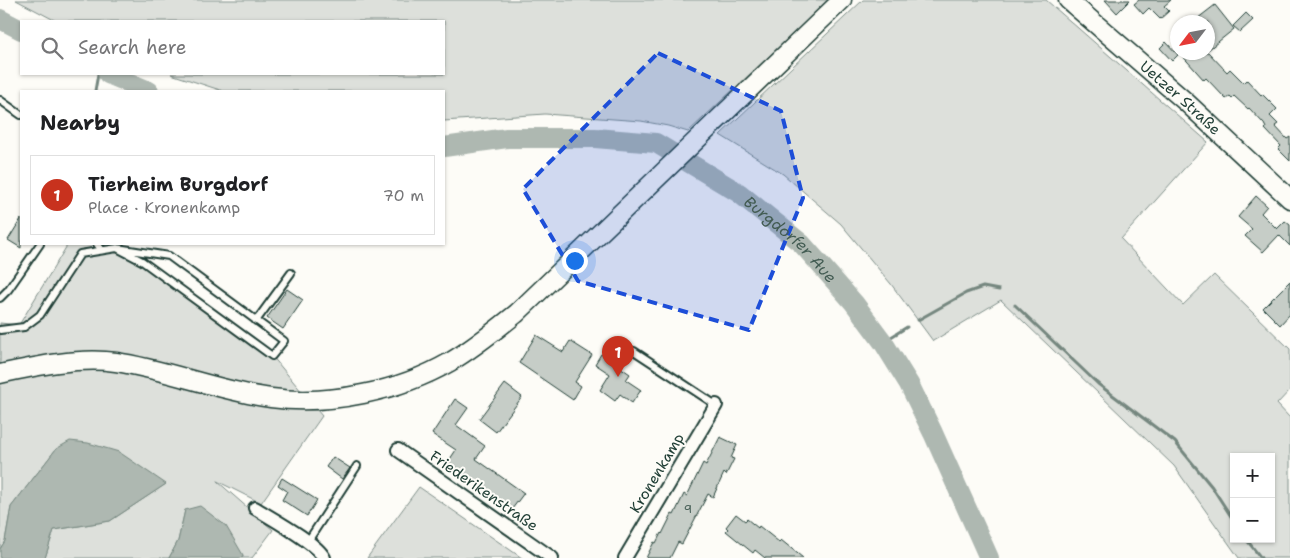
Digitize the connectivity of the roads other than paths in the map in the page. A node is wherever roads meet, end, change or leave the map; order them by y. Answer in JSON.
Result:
{"nodes":[{"id":1,"x":842,"y":0,"type":"edge"},
{"id":2,"x":1068,"y":0,"type":"edge"},
{"id":3,"x":0,"y":100,"type":"edge"},
{"id":4,"x":20,"y":113,"type":"edge"},
{"id":5,"x":1290,"y":199,"type":"edge"},
{"id":6,"x":39,"y":245,"type":"edge"},
{"id":7,"x":98,"y":245,"type":"edge"},
{"id":8,"x":117,"y":248,"type":"junction"},
{"id":9,"x":102,"y":250,"type":"junction"},
{"id":10,"x":291,"y":274,"type":"dead end"},
{"id":11,"x":0,"y":298,"type":"edge"},
{"id":12,"x":256,"y":321,"type":"junction"},
{"id":13,"x":0,"y":330,"type":"edge"},
{"id":14,"x":634,"y":351,"type":"dead end"},
{"id":15,"x":0,"y":374,"type":"edge"},
{"id":16,"x":716,"y":405,"type":"joint"},
{"id":17,"x":398,"y":450,"type":"dead end"},
{"id":18,"x":357,"y":466,"type":"dead end"},
{"id":19,"x":256,"y":508,"type":"dead end"},
{"id":20,"x":308,"y":541,"type":"junction"},
{"id":21,"x":324,"y":558,"type":"edge"},
{"id":22,"x":552,"y":558,"type":"edge"},
{"id":23,"x":625,"y":558,"type":"edge"}],
"edges":[{"from":1,"to":15,"type":"street"},
{"from":2,"to":5,"type":"street","name":"Uetzer Straße"},
{"from":3,"to":4,"type":"lane"},
{"from":6,"to":11,"type":"lane"},
{"from":7,"to":9,"type":"lane"},
{"from":8,"to":9,"type":"lane"},
{"from":8,"to":12,"type":"lane"},
{"from":8,"to":12,"type":"lane"},
{"from":9,"to":13,"type":"lane"},
{"from":10,"to":12,"type":"lane"},
{"from":14,"to":16,"type":"lane"},
{"from":16,"to":23,"type":"street","name":"Kronenkamp"},
{"from":17,"to":22,"type":"street","name":"Friederikenstraße"},
{"from":18,"to":20,"type":"lane"},
{"from":19,"to":20,"type":"street"},
{"from":20,"to":21,"type":"street"}]}
